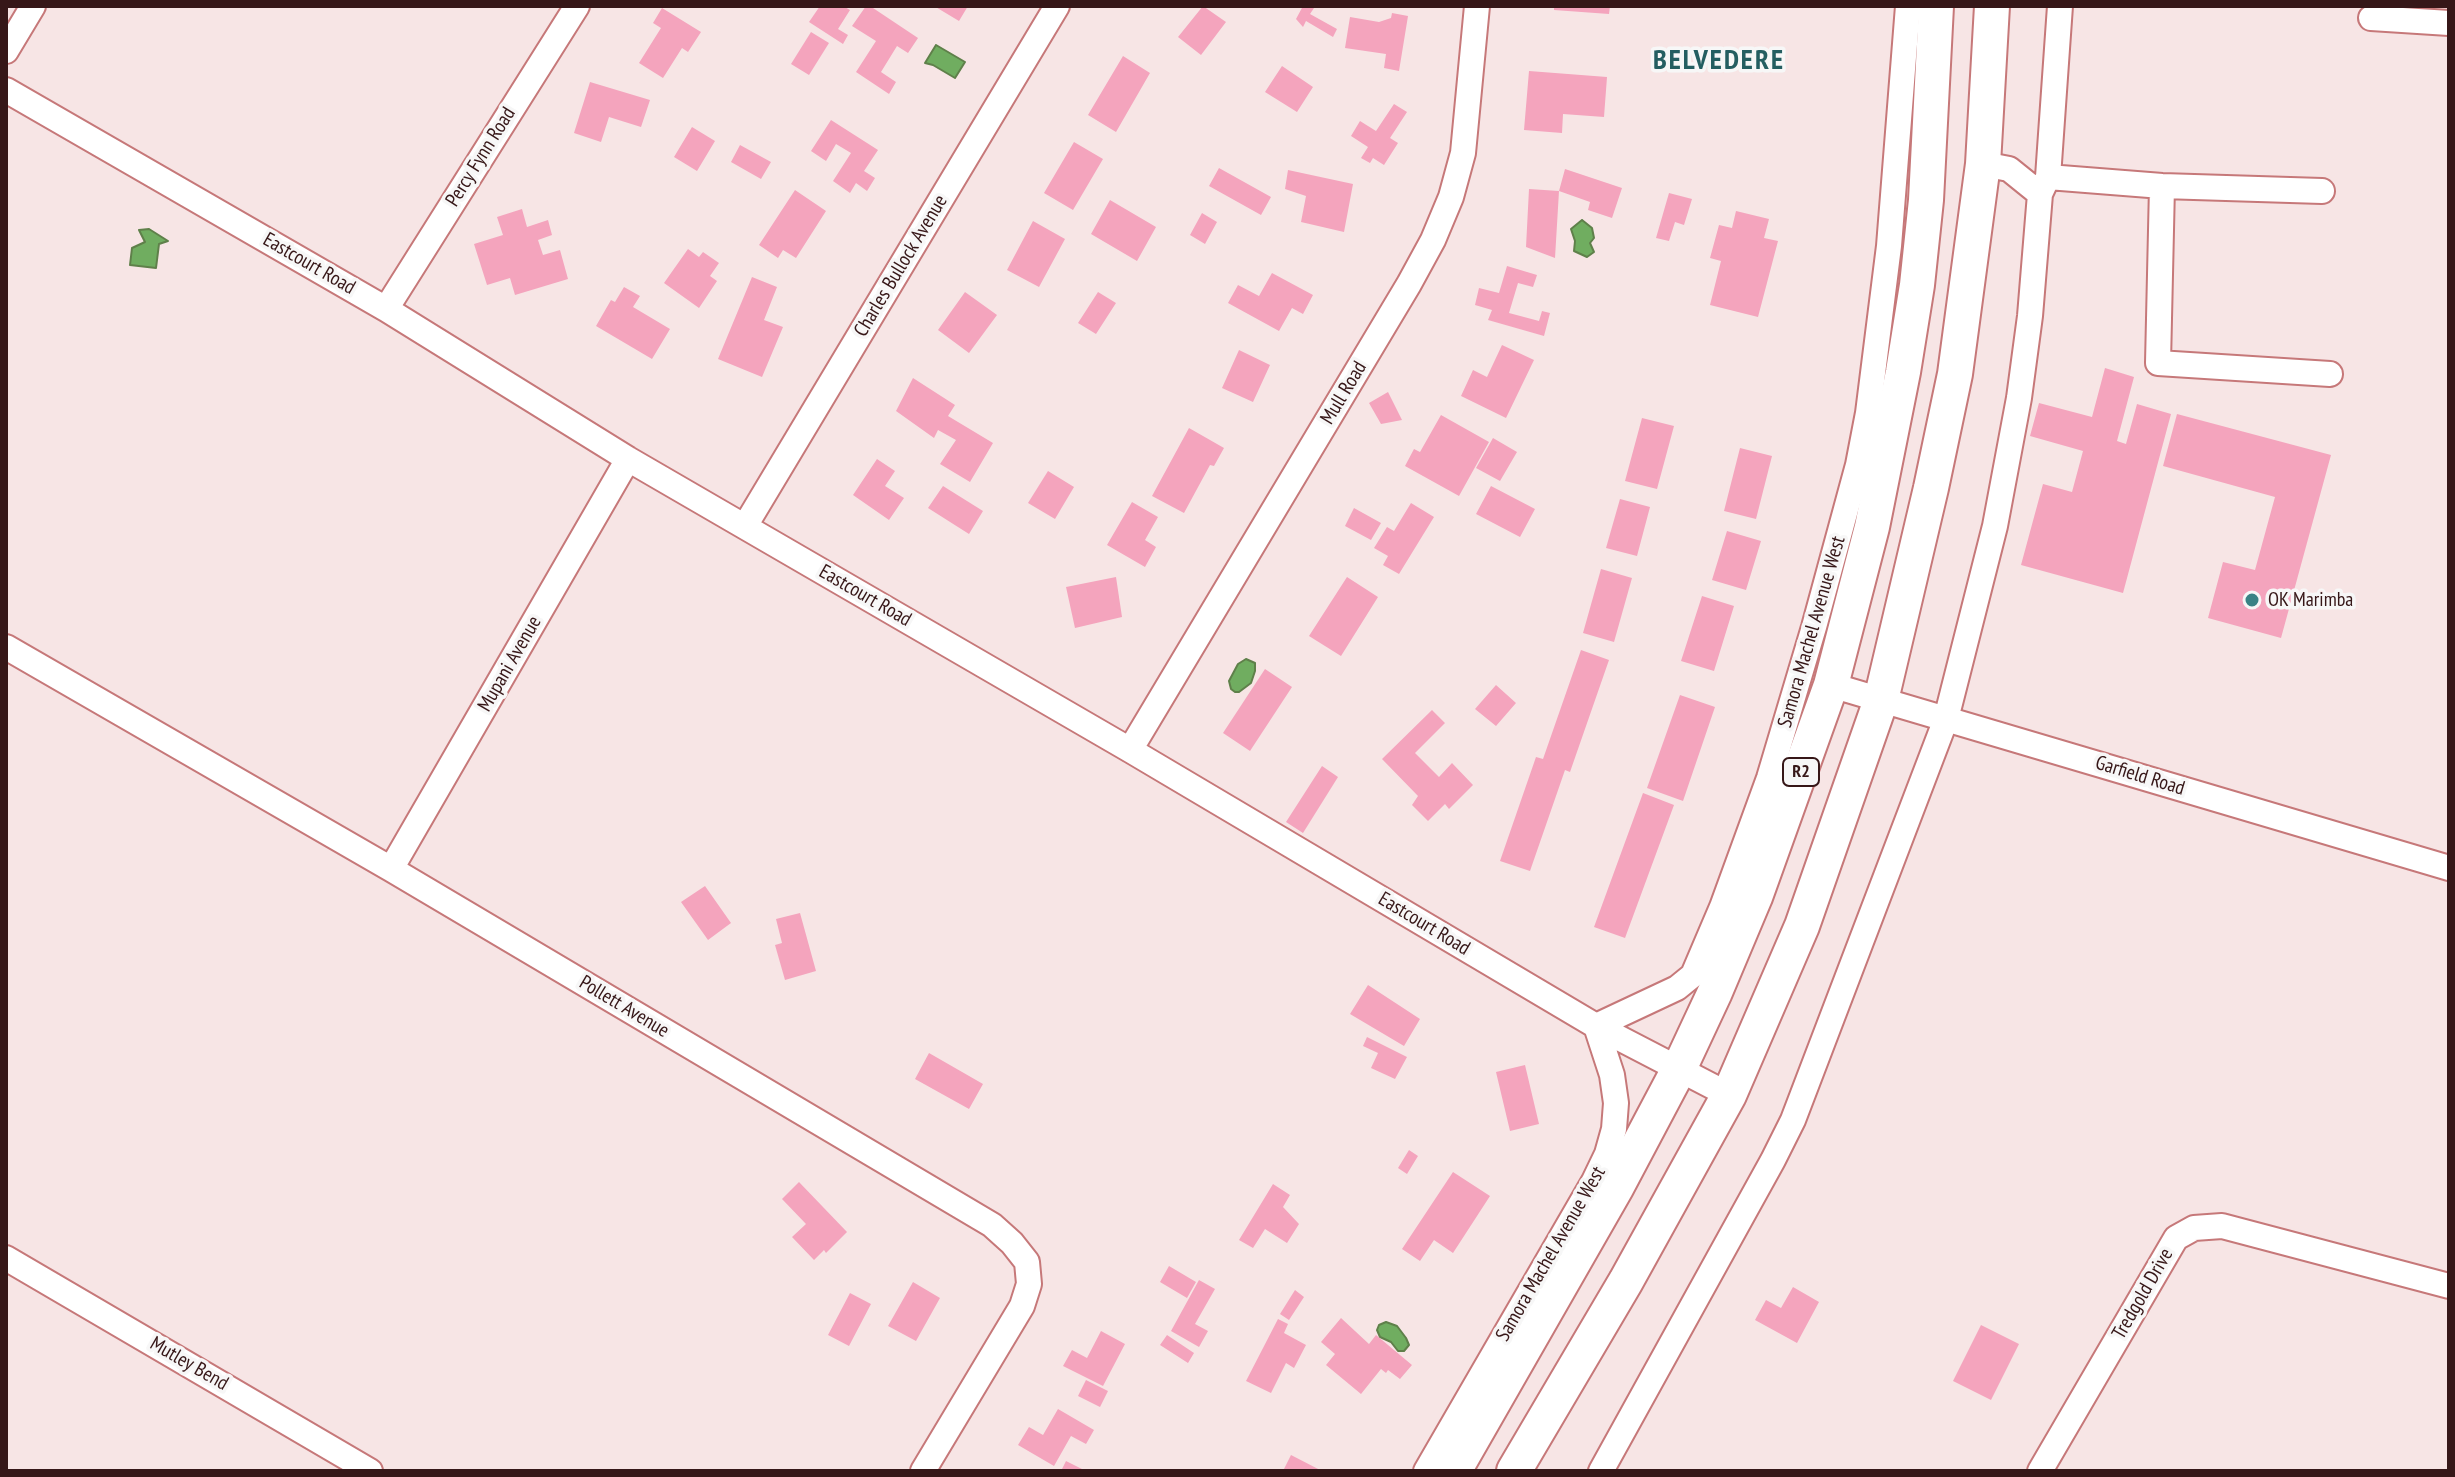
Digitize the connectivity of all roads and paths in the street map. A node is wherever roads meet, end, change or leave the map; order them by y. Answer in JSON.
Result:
{"nodes":[{"id":1,"x":33,"y":6,"type":"edge"},
{"id":2,"x":577,"y":6,"type":"edge"},
{"id":3,"x":1057,"y":6,"type":"edge"},
{"id":4,"x":1477,"y":6,"type":"edge"},
{"id":5,"x":1908,"y":6,"type":"edge"},
{"id":6,"x":1936,"y":6,"type":"edge"},
{"id":7,"x":1992,"y":6,"type":"edge"},
{"id":8,"x":2060,"y":6,"type":"edge"},
{"id":9,"x":2371,"y":18,"type":"dead end"},
{"id":10,"x":2449,"y":23,"type":"edge"},
{"id":11,"x":6,"y":51,"type":"edge"},
{"id":12,"x":6,"y":90,"type":"edge"},
{"id":13,"x":1983,"y":164,"type":"junction"},
{"id":14,"x":2044,"y":186,"type":"junction"},
{"id":15,"x":2162,"y":186,"type":"junction"},
{"id":16,"x":2322,"y":191,"type":"dead end"},
{"id":17,"x":386,"y":309,"type":"junction"},
{"id":18,"x":2330,"y":374,"type":"dead end"},
{"id":19,"x":628,"y":459,"type":"junction"},
{"id":20,"x":745,"y":526,"type":"junction"},
{"id":21,"x":6,"y":647,"type":"edge"},
{"id":22,"x":1831,"y":685,"type":"junction"},
{"id":23,"x":1881,"y":700,"type":"junction"},
{"id":24,"x":1946,"y":719,"type":"junction"},
{"id":25,"x":1130,"y":750,"type":"junction"},
{"id":26,"x":2449,"y":868,"type":"edge"},
{"id":27,"x":391,"y":869,"type":"junction"},
{"id":28,"x":1596,"y":1026,"type":"junction"},
{"id":29,"x":1679,"y":1069,"type":"junction"},
{"id":30,"x":1729,"y":1095,"type":"junction"},
{"id":31,"x":6,"y":1258,"type":"edge"},
{"id":32,"x":2449,"y":1286,"type":"edge"},
{"id":33,"x":370,"y":1471,"type":"edge"},
{"id":34,"x":923,"y":1471,"type":"edge"},
{"id":35,"x":1426,"y":1471,"type":"edge"},
{"id":36,"x":1454,"y":1471,"type":"edge"},
{"id":37,"x":1514,"y":1471,"type":"edge"},
{"id":38,"x":1601,"y":1471,"type":"edge"},
{"id":39,"x":2040,"y":1471,"type":"edge"}],
"edges":[{"from":1,"to":11,"type":"street"},
{"from":2,"to":17,"type":"street","name":"Percy Fynn Road"},
{"from":3,"to":20,"type":"street","name":"Charles Bullock Avenue"},
{"from":4,"to":25,"type":"street","name":"Mull Road"},
{"from":5,"to":28,"type":"street","name":"Samora Machel Avenue West"},
{"from":6,"to":22,"type":"highway","name":"Samora Machel Avenue West","number":"R2"},
{"from":7,"to":13,"type":"highway"},
{"from":8,"to":14,"type":"street"},
{"from":9,"to":10,"type":"street"},
{"from":12,"to":17,"type":"street","name":"Eastcourt Road"},
{"from":13,"to":14,"type":"street"},
{"from":13,"to":23,"type":"highway"},
{"from":14,"to":15,"type":"street"},
{"from":14,"to":24,"type":"street"},
{"from":15,"to":16,"type":"street"},
{"from":15,"to":18,"type":"street"},
{"from":17,"to":19,"type":"street","name":"Eastcourt Road"},
{"from":19,"to":20,"type":"street","name":"Eastcourt Road"},
{"from":19,"to":27,"type":"street","name":"Mupani Avenue"},
{"from":20,"to":25,"type":"street","name":"Eastcourt Road"},
{"from":21,"to":27,"type":"street","name":"Pollett Avenue"},
{"from":22,"to":23,"type":"street","name":"Garfield Road"},
{"from":22,"to":29,"type":"highway","name":"Samora Machel Avenue West","number":"R2"},
{"from":23,"to":24,"type":"street","name":"Garfield Road"},
{"from":23,"to":30,"type":"highway"},
{"from":24,"to":26,"type":"street","name":"Garfield Road"},
{"from":24,"to":38,"type":"street"},
{"from":25,"to":28,"type":"street","name":"Eastcourt Road"},
{"from":27,"to":34,"type":"street","name":"Pollett Avenue"},
{"from":28,"to":29,"type":"street","name":"Eastcourt Road"},
{"from":28,"to":35,"type":"street","name":"Samora Machel Avenue West"},
{"from":29,"to":30,"type":"street","name":"Eastcourt Road"},
{"from":29,"to":36,"type":"highway","name":"Samora Machel Avenue West","number":"R2"},
{"from":30,"to":37,"type":"highway"},
{"from":31,"to":33,"type":"street","name":"Mutley Bend"},
{"from":32,"to":39,"type":"street","name":"Tredgold Drive"}]}
